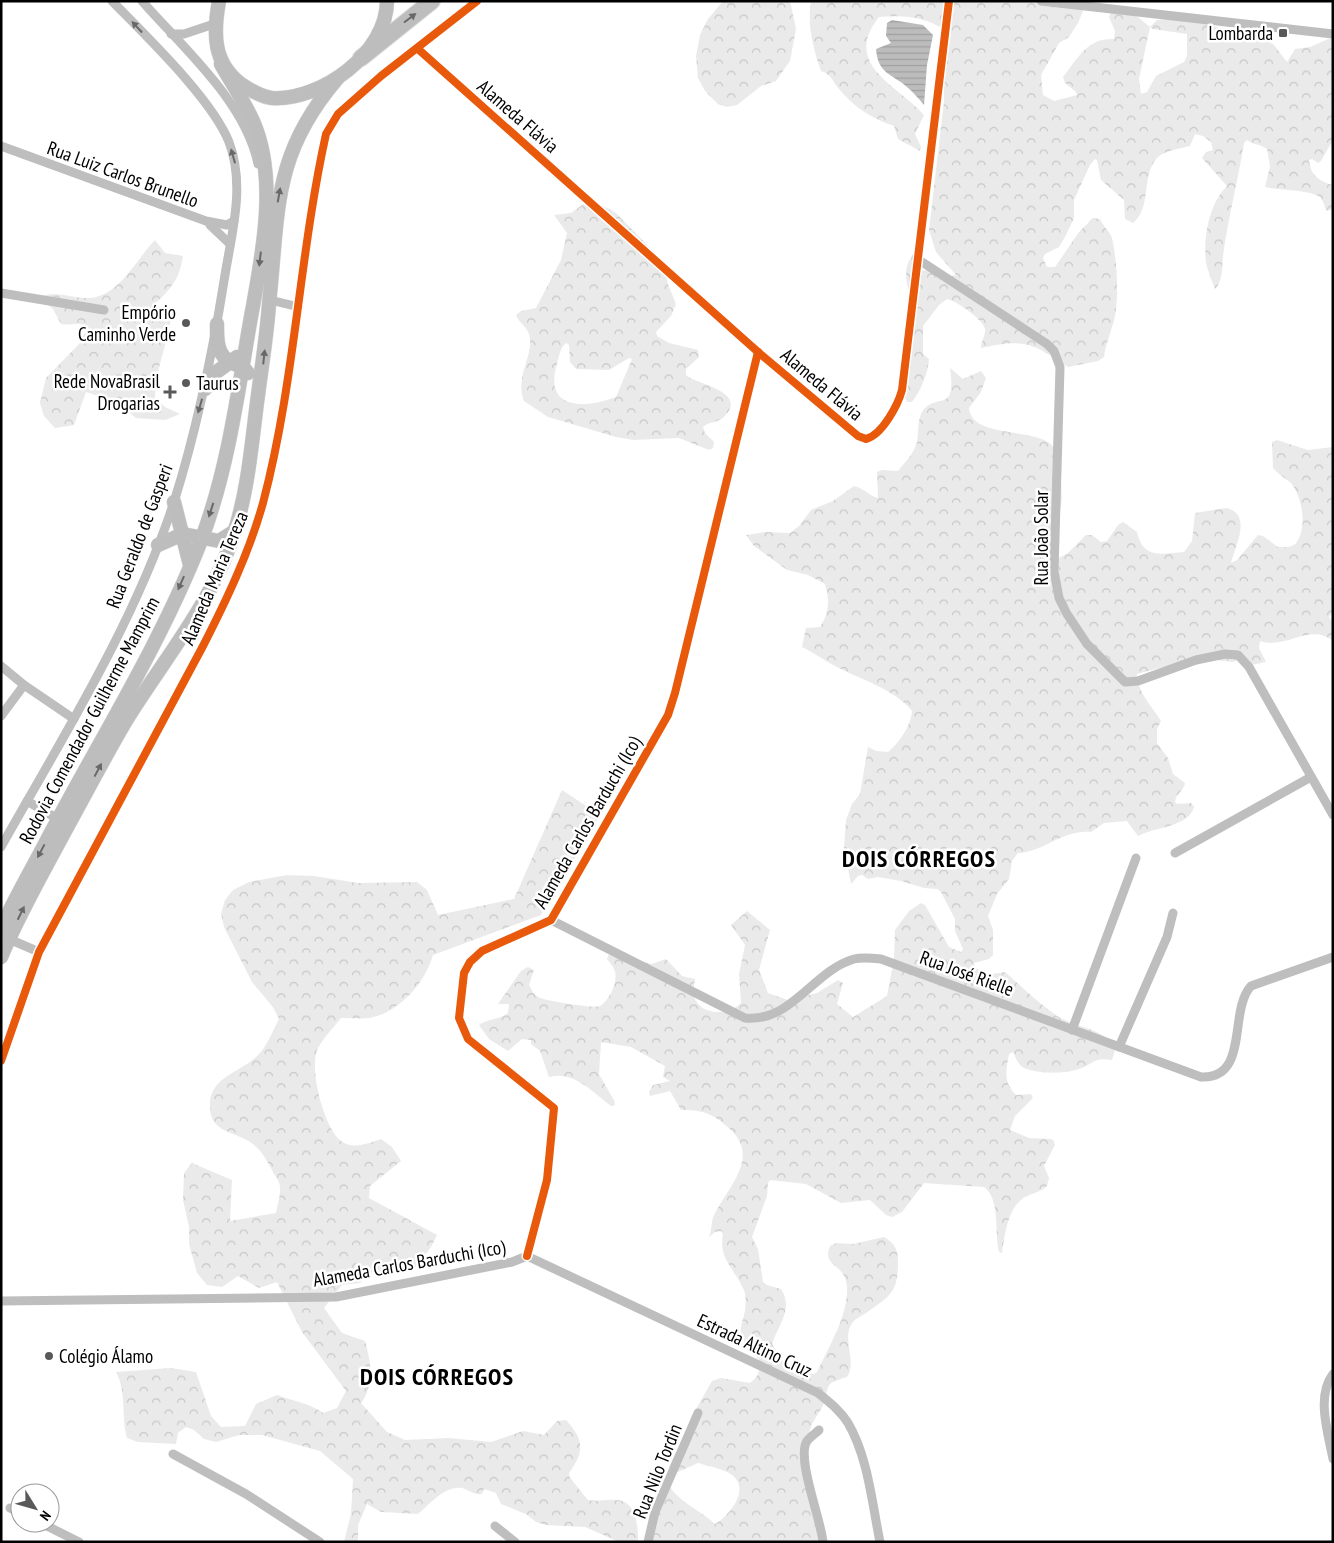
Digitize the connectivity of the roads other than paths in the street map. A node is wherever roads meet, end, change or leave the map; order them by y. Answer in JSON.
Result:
{"nodes":[{"id":1,"x":112,"y":1,"type":"edge"},
{"id":2,"x":142,"y":1,"type":"edge"},
{"id":3,"x":226,"y":1,"type":"edge"},
{"id":4,"x":387,"y":1,"type":"edge"},
{"id":5,"x":432,"y":1,"type":"edge"},
{"id":6,"x":478,"y":1,"type":"edge"},
{"id":7,"x":949,"y":1,"type":"edge"},
{"id":8,"x":1041,"y":1,"type":"edge"},
{"id":9,"x":218,"y":13,"type":"edge"},
{"id":10,"x":171,"y":34,"type":"junction"},
{"id":11,"x":1333,"y":34,"type":"edge"},
{"id":12,"x":418,"y":49,"type":"junction"},
{"id":13,"x":361,"y":58,"type":"junction"},
{"id":14,"x":221,"y":64,"type":"junction"},
{"id":15,"x":336,"y":79,"type":"junction"},
{"id":16,"x":1,"y":146,"type":"edge"},
{"id":17,"x":266,"y":188,"type":"junction"},
{"id":18,"x":206,"y":221,"type":"junction"},
{"id":19,"x":234,"y":221,"type":"junction"},
{"id":20,"x":230,"y":244,"type":"junction"},
{"id":21,"x":916,"y":258,"type":"junction"},
{"id":22,"x":1,"y":293,"type":"edge"},
{"id":23,"x":270,"y":300,"type":"junction"},
{"id":24,"x":299,"y":307,"type":"junction"},
{"id":25,"x":104,"y":310,"type":"dead end"},
{"id":26,"x":217,"y":324,"type":"junction"},
{"id":27,"x":758,"y":352,"type":"junction"},
{"id":28,"x":237,"y":365,"type":"junction"},
{"id":29,"x":205,"y":389,"type":"junction"},
{"id":30,"x":258,"y":395,"type":"junction"},
{"id":31,"x":174,"y":502,"type":"junction"},
{"id":32,"x":235,"y":530,"type":"junction"},
{"id":33,"x":184,"y":534,"type":"junction"},
{"id":34,"x":201,"y":539,"type":"junction"},
{"id":35,"x":158,"y":545,"type":"junction"},
{"id":36,"x":228,"y":547,"type":"junction"},
{"id":37,"x":246,"y":554,"type":"junction"},
{"id":38,"x":190,"y":564,"type":"junction"},
{"id":39,"x":1,"y":666,"type":"edge"},
{"id":40,"x":24,"y":684,"type":"junction"},
{"id":41,"x":1,"y":716,"type":"edge"},
{"id":42,"x":74,"y":718,"type":"junction"},
{"id":43,"x":1311,"y":777,"type":"junction"},
{"id":44,"x":27,"y":801,"type":"junction"},
{"id":45,"x":1333,"y":815,"type":"edge"},
{"id":46,"x":58,"y":819,"type":"junction"},
{"id":47,"x":1,"y":847,"type":"edge"},
{"id":48,"x":1175,"y":852,"type":"dead end"},
{"id":49,"x":1136,"y":858,"type":"dead end"},
{"id":50,"x":1173,"y":912,"type":"dead end"},
{"id":51,"x":552,"y":920,"type":"junction"},
{"id":52,"x":5,"y":934,"type":"edge"},
{"id":53,"x":39,"y":952,"type":"junction"},
{"id":54,"x":1,"y":957,"type":"edge"},
{"id":55,"x":1333,"y":957,"type":"edge"},
{"id":56,"x":1072,"y":1030,"type":"junction"},
{"id":57,"x":1119,"y":1047,"type":"junction"},
{"id":58,"x":1,"y":1061,"type":"edge"},
{"id":59,"x":527,"y":1256,"type":"junction"},
{"id":60,"x":1,"y":1301,"type":"edge"},
{"id":61,"x":1333,"y":1374,"type":"edge"},
{"id":62,"x":698,"y":1413,"type":"dead end"},
{"id":63,"x":819,"y":1430,"type":"dead end"},
{"id":64,"x":173,"y":1454,"type":"dead end"},
{"id":65,"x":1333,"y":1459,"type":"edge"},
{"id":66,"x":495,"y":1526,"type":"dead end"},
{"id":67,"x":60,"y":1532,"type":"edge"},
{"id":68,"x":79,"y":1542,"type":"edge"},
{"id":69,"x":320,"y":1542,"type":"edge"},
{"id":70,"x":514,"y":1542,"type":"edge"},
{"id":71,"x":648,"y":1542,"type":"edge"},
{"id":72,"x":823,"y":1542,"type":"edge"},
{"id":73,"x":880,"y":1542,"type":"edge"}],
"edges":[{"from":19,"to":1,"type":"street","name":"Rua Geraldo de Gasperi","one_way":true},
{"from":2,"to":10,"type":"street"},
{"from":3,"to":9,"type":"main road"},
{"from":4,"to":13,"type":"main road"},
{"from":13,"to":5,"type":"highway","one_way":true},
{"from":6,"to":12,"type":"street","name":"Alameda Maria Tereza"},
{"from":7,"to":21,"type":"street","name":"Alameda Flávia"},
{"from":8,"to":11,"type":"street"},
{"from":9,"to":10,"type":"street"},
{"from":9,"to":14,"type":"main road"},
{"from":10,"to":17,"type":"street"},
{"from":12,"to":24,"type":"street","name":"Alameda Maria Tereza"},
{"from":12,"to":27,"type":"street","name":"Alameda Flávia"},
{"from":13,"to":15,"type":"main road"},
{"from":14,"to":15,"type":"main road"},
{"from":14,"to":17,"type":"main road"},
{"from":23,"to":15,"type":"main road","name":"Rodovia Comendador Guilherme Mamprim","one_way":true},
{"from":16,"to":18,"type":"street","name":"Rua Luiz Carlos Brunello"},
{"from":17,"to":28,"type":"main road","one_way":true},
{"from":18,"to":19,"type":"street","name":"Rua Luiz Carlos Brunello"},
{"from":18,"to":20,"type":"street"},
{"from":19,"to":20,"type":"street","name":"Rua Geraldo de Gasperi"},
{"from":20,"to":26,"type":"street","name":"Rua Geraldo de Gasperi"},
{"from":21,"to":27,"type":"street","name":"Alameda Flávia"},
{"from":21,"to":43,"type":"street","name":"Rua João Solar"},
{"from":22,"to":25,"type":"street"},
{"from":23,"to":24,"type":"street"},
{"from":30,"to":23,"type":"main road","name":"Rodovia Comendador Guilherme Mamprim","one_way":true},
{"from":24,"to":37,"type":"street","name":"Alameda Maria Tereza"},
{"from":26,"to":28,"type":"main road"},
{"from":26,"to":29,"type":"street","name":"Rua Geraldo de Gasperi"},
{"from":27,"to":51,"type":"street","name":"Alameda Carlos Barduchi (Ico)"},
{"from":28,"to":29,"type":"main road"},
{"from":28,"to":30,"type":"main road"},
{"from":28,"to":34,"type":"main road","name":"Rodovia Comendador Guilherme Mamprim","one_way":true},
{"from":29,"to":31,"type":"street","name":"Rua Geraldo de Gasperi","one_way":true},
{"from":30,"to":32,"type":"main road","name":"Rodovia Comendador Guilherme Mamprim"},
{"from":31,"to":33,"type":"main road"},
{"from":31,"to":35,"type":"street","name":"Rua Geraldo de Gasperi"},
{"from":32,"to":34,"type":"main road"},
{"from":32,"to":36,"type":"main road","name":"Rodovia Comendador Guilherme Mamprim"},
{"from":33,"to":34,"type":"main road"},
{"from":33,"to":35,"type":"main road"},
{"from":33,"to":38,"type":"main road"},
{"from":34,"to":38,"type":"main road","name":"Rodovia Comendador Guilherme Mamprim"},
{"from":35,"to":42,"type":"street","name":"Rua Geraldo de Gasperi"},
{"from":36,"to":37,"type":"street"},
{"from":52,"to":36,"type":"main road","name":"Rodovia Comendador Guilherme Mamprim","one_way":true},
{"from":37,"to":53,"type":"street","name":"Alameda Maria Tereza"},
{"from":38,"to":46,"type":"main road","name":"Rodovia Comendador Guilherme Mamprim","one_way":true},
{"from":39,"to":40,"type":"street"},
{"from":40,"to":41,"type":"street"},
{"from":40,"to":42,"type":"street"},
{"from":42,"to":44,"type":"street","name":"Rua Geraldo de Gasperi"},
{"from":43,"to":45,"type":"street","name":"Rua João Solar"},
{"from":43,"to":48,"type":"street"},
{"from":44,"to":46,"type":"street"},
{"from":44,"to":47,"type":"street","name":"Rua Geraldo de Gasperi"},
{"from":46,"to":52,"type":"main road","name":"Rodovia Comendador Guilherme Mamprim","one_way":true},
{"from":49,"to":56,"type":"street"},
{"from":50,"to":57,"type":"street"},
{"from":51,"to":56,"type":"street","name":"Rua José Rielle"},
{"from":51,"to":59,"type":"street","name":"Alameda Carlos Barduchi (Ico)"},
{"from":52,"to":53,"type":"street"},
{"from":52,"to":54,"type":"main road","name":"Rodovia Comendador Guilherme Mamprim"},
{"from":53,"to":58,"type":"street","name":"Alameda Maria Tereza"},
{"from":55,"to":57,"type":"street","name":"Rua José Rielle"},
{"from":56,"to":57,"type":"street","name":"Rua José Rielle"},
{"from":59,"to":60,"type":"street","name":"Alameda Carlos Barduchi (Ico)"},
{"from":59,"to":73,"type":"street","name":"Estrada Altino Cruz"},
{"from":61,"to":65,"type":"street"},
{"from":62,"to":71,"type":"street","name":"Rua Nilo Tordin"},
{"from":63,"to":72,"type":"street"},
{"from":64,"to":69,"type":"street"},
{"from":66,"to":70,"type":"street"},
{"from":67,"to":68,"type":"street"}]}
